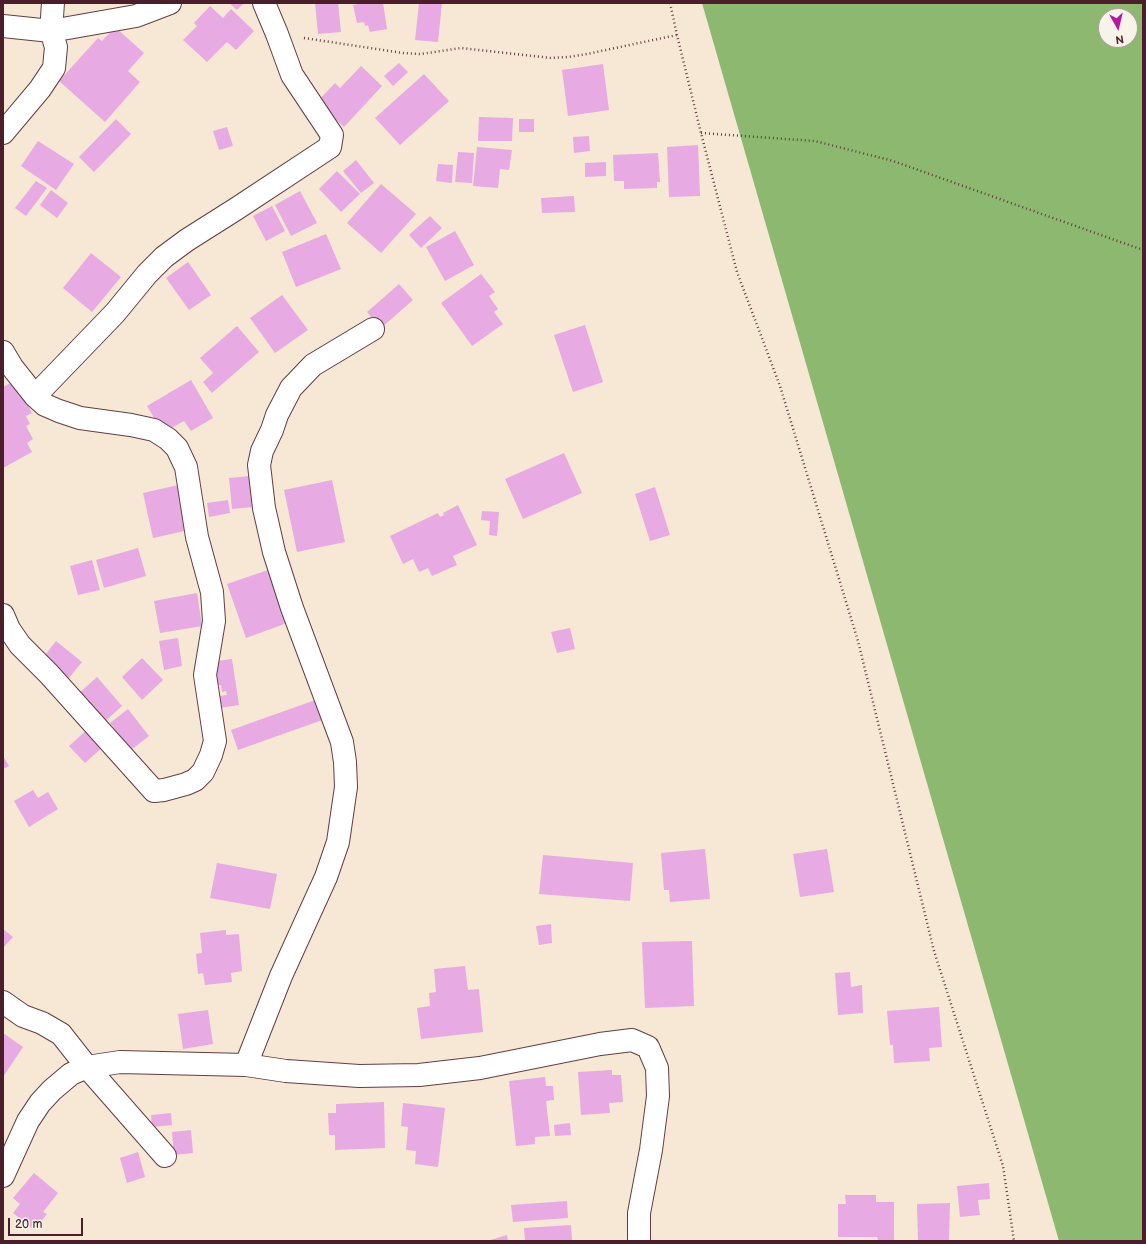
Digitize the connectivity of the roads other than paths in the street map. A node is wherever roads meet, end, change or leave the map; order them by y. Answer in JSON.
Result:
{"nodes":[{"id":1,"x":53,"y":3,"type":"edge"},
{"id":2,"x":170,"y":3,"type":"edge"},
{"id":3,"x":264,"y":3,"type":"edge"},
{"id":4,"x":3,"y":26,"type":"edge"},
{"id":5,"x":51,"y":31,"type":"junction"},
{"id":6,"x":3,"y":133,"type":"edge"},
{"id":7,"x":373,"y":329,"type":"dead end"},
{"id":8,"x":3,"y":352,"type":"edge"},
{"id":9,"x":35,"y":396,"type":"junction"},
{"id":10,"x":3,"y":615,"type":"edge"},
{"id":11,"x":3,"y":1002,"type":"edge"},
{"id":12,"x":246,"y":1065,"type":"junction"},
{"id":13,"x":87,"y":1067,"type":"junction"},
{"id":14,"x":165,"y":1156,"type":"dead end"},
{"id":15,"x":3,"y":1176,"type":"edge"},
{"id":16,"x":638,"y":1241,"type":"edge"}],
"edges":[{"from":1,"to":5,"type":"street"},
{"from":2,"to":5,"type":"street"},
{"from":3,"to":9,"type":"street"},
{"from":4,"to":5,"type":"street"},
{"from":5,"to":6,"type":"street"},
{"from":7,"to":12,"type":"street"},
{"from":8,"to":9,"type":"street"},
{"from":9,"to":10,"type":"street"},
{"from":11,"to":13,"type":"street"},
{"from":12,"to":13,"type":"street"},
{"from":12,"to":16,"type":"street"},
{"from":13,"to":14,"type":"street"},
{"from":13,"to":15,"type":"street"}]}
